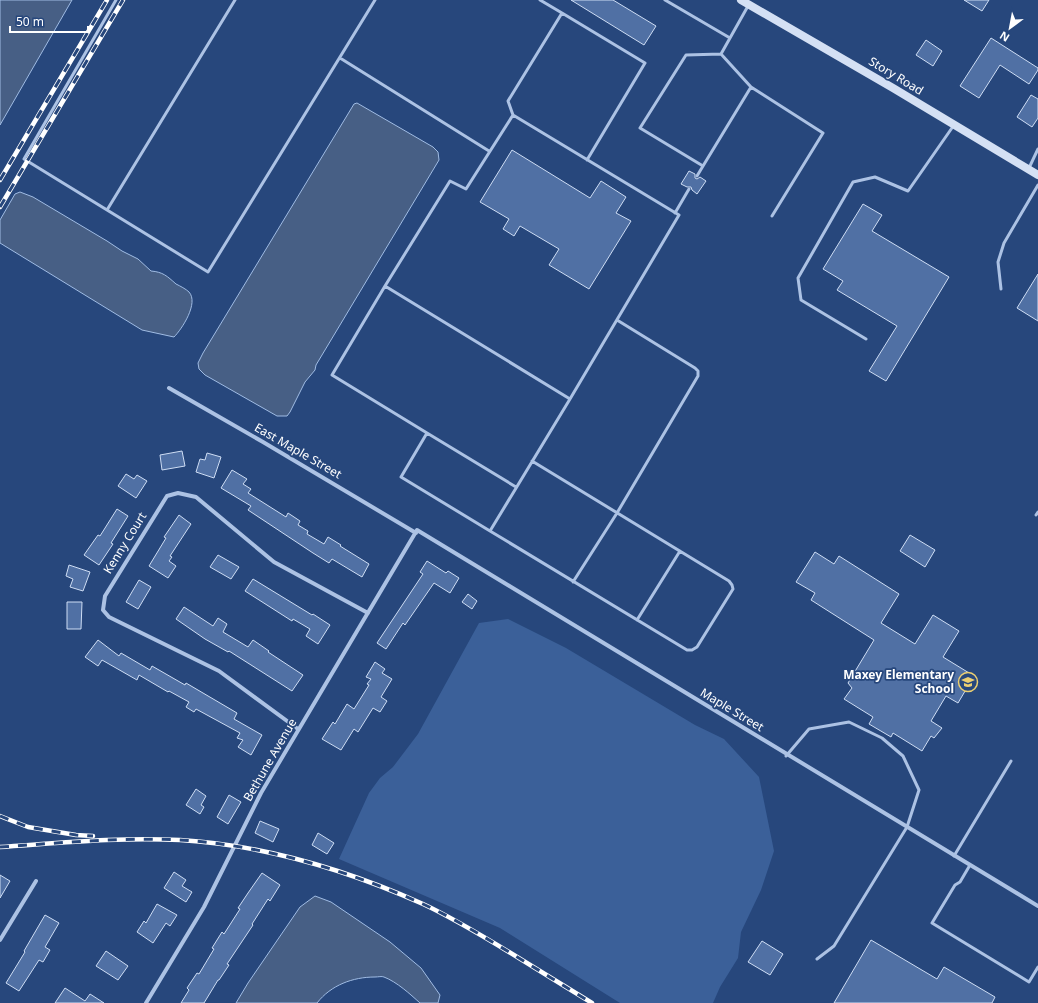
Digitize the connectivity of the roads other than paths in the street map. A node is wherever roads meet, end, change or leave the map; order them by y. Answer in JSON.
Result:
{"nodes":[{"id":1,"x":116,"y":0,"type":"edge"},
{"id":2,"x":235,"y":0,"type":"edge"},
{"id":3,"x":375,"y":0,"type":"edge"},
{"id":4,"x":540,"y":0,"type":"edge"},
{"id":5,"x":665,"y":0,"type":"edge"},
{"id":6,"x":741,"y":0,"type":"edge"},
{"id":7,"x":751,"y":2,"type":"edge"},
{"id":8,"x":562,"y":13,"type":"junction"},
{"id":9,"x":730,"y":38,"type":"junction"},
{"id":10,"x":721,"y":54,"type":"junction"},
{"id":11,"x":340,"y":58,"type":"junction"},
{"id":12,"x":751,"y":87,"type":"junction"},
{"id":13,"x":512,"y":115,"type":"junction"},
{"id":14,"x":954,"y":124,"type":"junction"},
{"id":15,"x":1038,"y":149,"type":"edge"},
{"id":16,"x":489,"y":151,"type":"junction"},
{"id":17,"x":587,"y":160,"type":"junction"},
{"id":18,"x":703,"y":166,"type":"junction"},
{"id":19,"x":1029,"y":170,"type":"junction"},
{"id":20,"x":1038,"y":175,"type":"edge"},
{"id":21,"x":697,"y":176,"type":"dead end"},
{"id":22,"x":1038,"y":185,"type":"edge"},
{"id":23,"x":689,"y":189,"type":"dead end"},
{"id":24,"x":107,"y":210,"type":"junction"},
{"id":25,"x":675,"y":213,"type":"junction"},
{"id":26,"x":772,"y":216,"type":"dead end"},
{"id":27,"x":385,"y":286,"type":"junction"},
{"id":28,"x":1002,"y":289,"type":"dead end"},
{"id":29,"x":617,"y":320,"type":"junction"},
{"id":30,"x":866,"y":339,"type":"dead end"},
{"id":31,"x":169,"y":388,"type":"dead end"},
{"id":32,"x":570,"y":399,"type":"junction"},
{"id":33,"x":426,"y":433,"type":"junction"},
{"id":34,"x":532,"y":461,"type":"junction"},
{"id":35,"x":516,"y":487,"type":"junction"},
{"id":36,"x":617,"y":513,"type":"junction"},
{"id":37,"x":490,"y":530,"type":"junction"},
{"id":38,"x":416,"y":532,"type":"junction"},
{"id":39,"x":680,"y":551,"type":"junction"},
{"id":40,"x":573,"y":582,"type":"junction"},
{"id":41,"x":368,"y":613,"type":"junction"},
{"id":42,"x":637,"y":620,"type":"junction"},
{"id":43,"x":298,"y":729,"type":"junction"},
{"id":44,"x":786,"y":755,"type":"junction"},
{"id":45,"x":1011,"y":761,"type":"dead end"},
{"id":46,"x":907,"y":827,"type":"junction"},
{"id":47,"x":954,"y":856,"type":"junction"},
{"id":48,"x":970,"y":865,"type":"junction"},
{"id":49,"x":36,"y":881,"type":"dead end"},
{"id":50,"x":1038,"y":906,"type":"edge"},
{"id":51,"x":0,"y":940,"type":"edge"},
{"id":52,"x":817,"y":959,"type":"dead end"},
{"id":53,"x":1038,"y":967,"type":"edge"},
{"id":54,"x":146,"y":1003,"type":"edge"}],
"edges":[{"from":1,"to":24,"type":"lane"},
{"from":2,"to":24,"type":"lane"},
{"from":3,"to":11,"type":"lane"},
{"from":4,"to":8,"type":"lane"},
{"from":5,"to":9,"type":"lane"},
{"from":6,"to":7,"type":"street","name":"Story Road"},
{"from":7,"to":9,"type":"lane"},
{"from":7,"to":14,"type":"street","name":"Story Road"},
{"from":8,"to":13,"type":"lane"},
{"from":8,"to":17,"type":"lane"},
{"from":9,"to":10,"type":"lane"},
{"from":10,"to":12,"type":"lane"},
{"from":10,"to":18,"type":"lane"},
{"from":11,"to":16,"type":"lane"},
{"from":11,"to":24,"type":"lane"},
{"from":12,"to":18,"type":"lane"},
{"from":12,"to":26,"type":"lane"},
{"from":13,"to":16,"type":"lane"},
{"from":13,"to":17,"type":"lane"},
{"from":14,"to":19,"type":"street","name":"Story Road"},
{"from":14,"to":30,"type":"lane"},
{"from":15,"to":19,"type":"lane"},
{"from":16,"to":27,"type":"lane"},
{"from":17,"to":25,"type":"lane"},
{"from":18,"to":21,"type":"lane"},
{"from":19,"to":20,"type":"street","name":"Story Road"},
{"from":22,"to":28,"type":"lane"},
{"from":23,"to":25,"type":"lane"},
{"from":25,"to":29,"type":"lane"},
{"from":27,"to":32,"type":"lane"},
{"from":27,"to":33,"type":"lane"},
{"from":29,"to":32,"type":"lane"},
{"from":29,"to":36,"type":"lane"},
{"from":31,"to":38,"type":"street","name":"East Maple Street"},
{"from":32,"to":34,"type":"lane"},
{"from":33,"to":35,"type":"lane"},
{"from":33,"to":37,"type":"lane"},
{"from":34,"to":35,"type":"lane"},
{"from":34,"to":36,"type":"lane"},
{"from":35,"to":37,"type":"lane"},
{"from":36,"to":39,"type":"lane"},
{"from":36,"to":40,"type":"lane"},
{"from":37,"to":40,"type":"lane"},
{"from":38,"to":41,"type":"street","name":"Bethune Avenue"},
{"from":38,"to":44,"type":"street","name":"Maple Street"},
{"from":39,"to":42,"type":"lane"},
{"from":39,"to":42,"type":"lane"},
{"from":40,"to":42,"type":"lane"},
{"from":41,"to":43,"type":"street","name":"Bethune Avenue"},
{"from":41,"to":43,"type":"street","name":"Kenny Court"},
{"from":43,"to":54,"type":"street","name":"Bethune Avenue"},
{"from":44,"to":46,"type":"street","name":"Maple Street"},
{"from":44,"to":46,"type":"lane"},
{"from":45,"to":47,"type":"lane"},
{"from":46,"to":47,"type":"street","name":"Maple Street"},
{"from":46,"to":52,"type":"lane"},
{"from":47,"to":48,"type":"street","name":"Maple Street"},
{"from":48,"to":50,"type":"street","name":"Maple Street"},
{"from":48,"to":53,"type":"lane"},
{"from":49,"to":51,"type":"street"}]}
